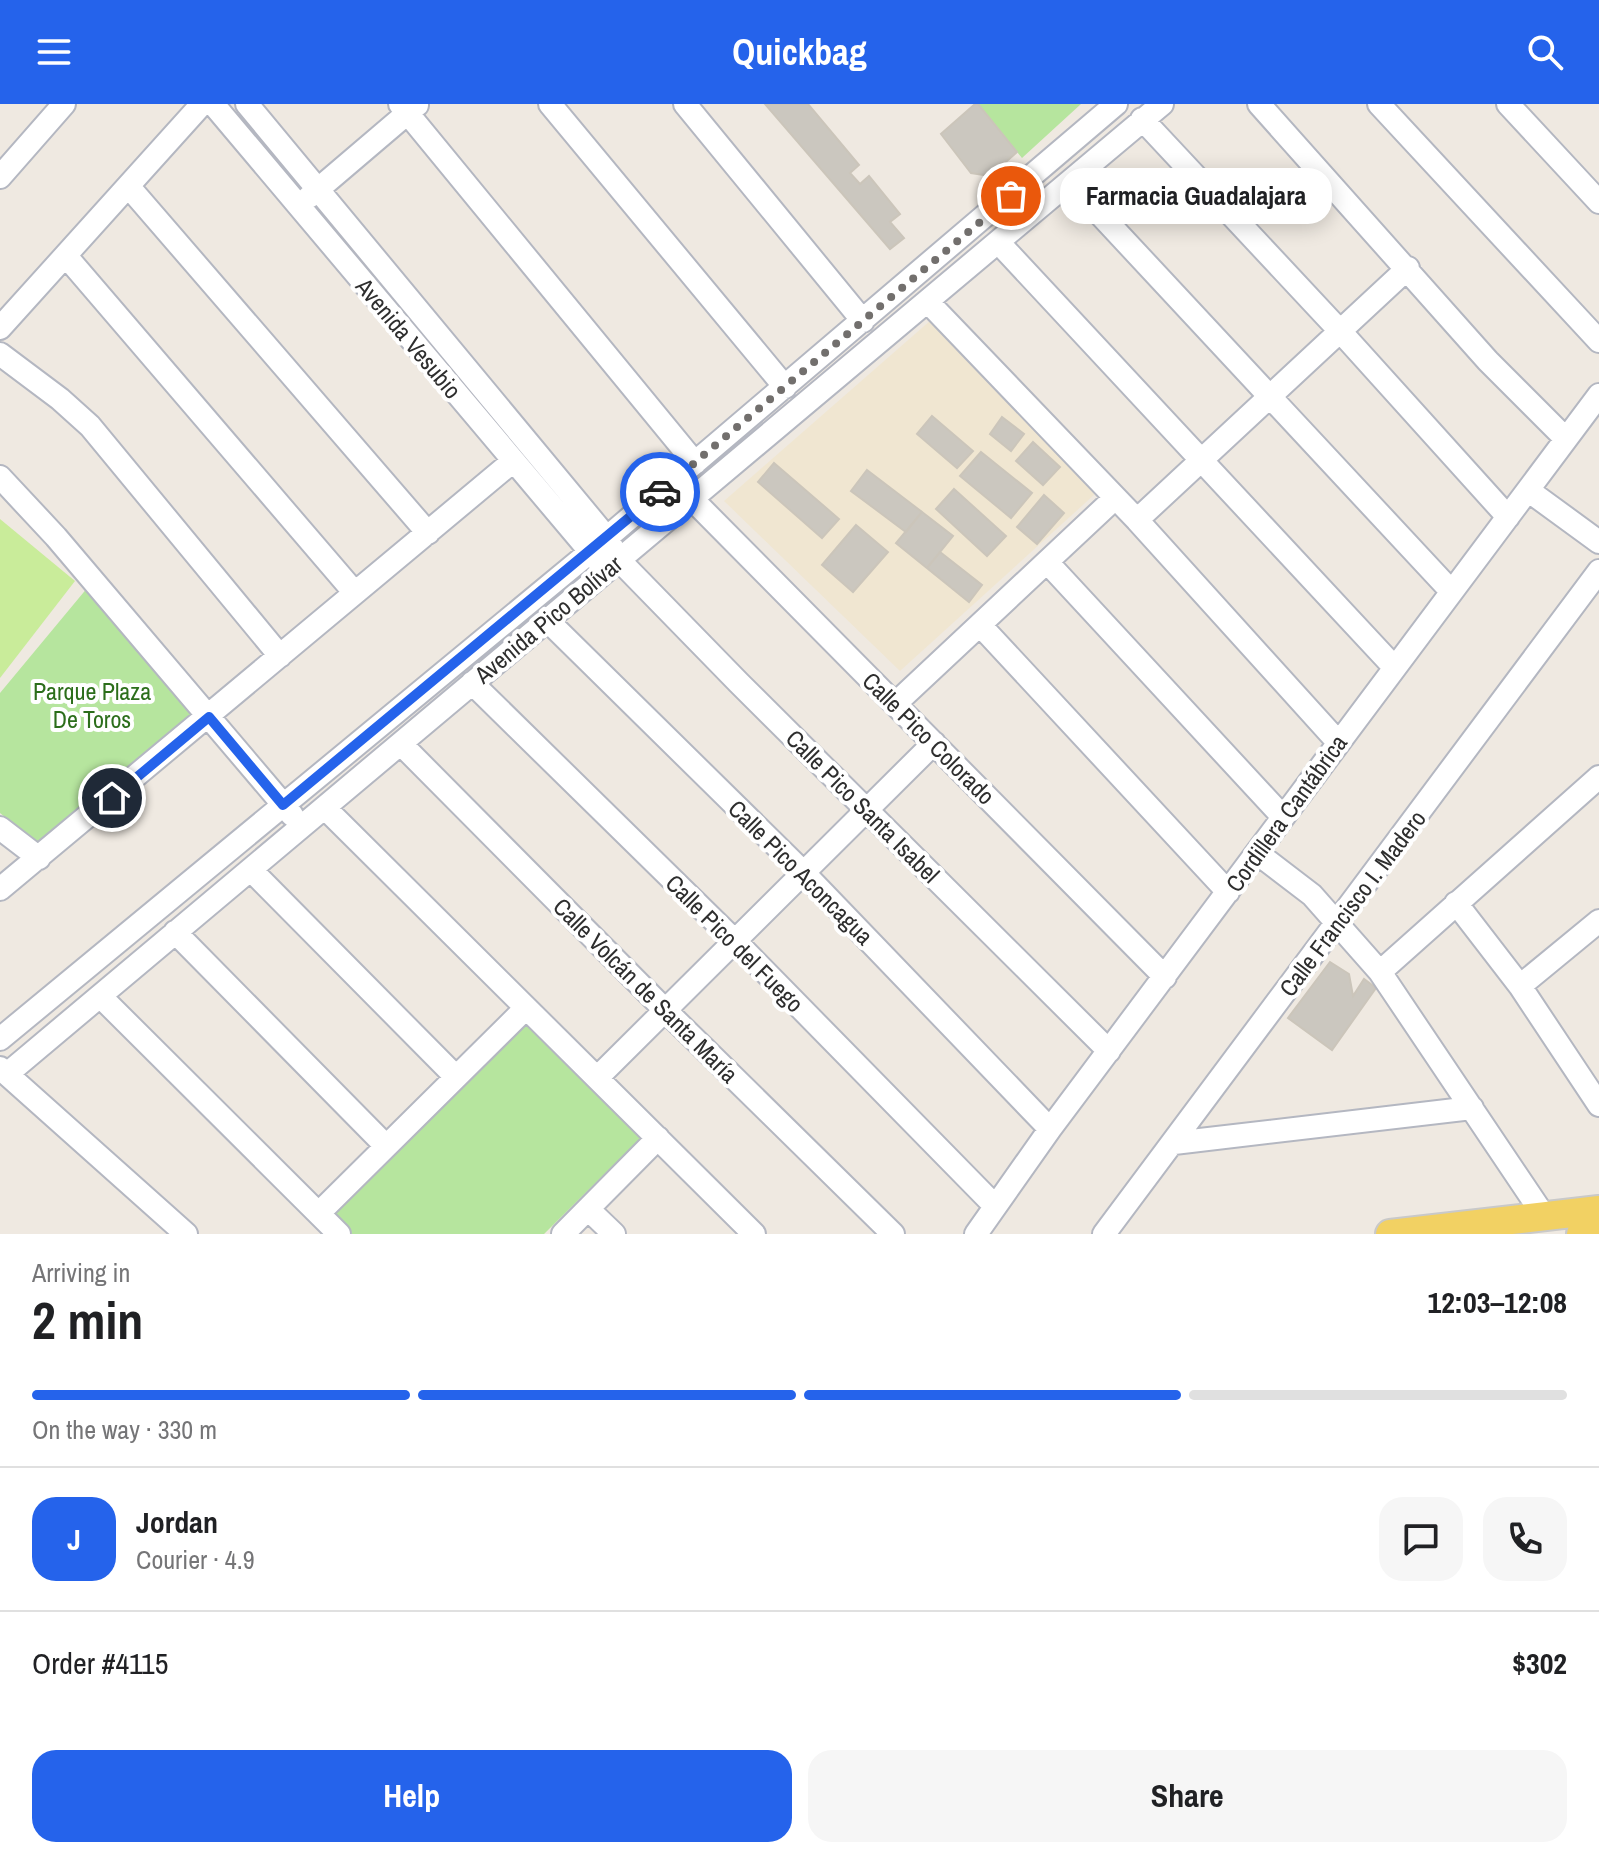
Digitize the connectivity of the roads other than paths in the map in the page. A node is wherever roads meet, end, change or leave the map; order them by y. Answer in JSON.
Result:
{"nodes":[{"id":1,"x":64,"y":104,"type":"edge"},
{"id":2,"x":202,"y":104,"type":"edge"},
{"id":3,"x":213,"y":104,"type":"edge"},
{"id":4,"x":247,"y":104,"type":"edge"},
{"id":5,"x":550,"y":104,"type":"edge"},
{"id":6,"x":685,"y":104,"type":"edge"},
{"id":7,"x":1116,"y":104,"type":"edge"},
{"id":8,"x":1162,"y":104,"type":"edge"},
{"id":9,"x":1259,"y":104,"type":"edge"},
{"id":10,"x":1379,"y":104,"type":"edge"},
{"id":11,"x":1508,"y":104,"type":"edge"},
{"id":12,"x":409,"y":107,"type":"edge"},
{"id":13,"x":1142,"y":119,"type":"junction"},
{"id":14,"x":0,"y":177,"type":"edge"},
{"id":15,"x":1070,"y":182,"type":"junction"},
{"id":16,"x":129,"y":187,"type":"junction"},
{"id":17,"x":319,"y":189,"type":"junction"},
{"id":18,"x":1599,"y":202,"type":"edge"},
{"id":19,"x":299,"y":205,"type":"junction"},
{"id":20,"x":999,"y":243,"type":"junction"},
{"id":21,"x":66,"y":256,"type":"junction"},
{"id":22,"x":1408,"y":268,"type":"junction"},
{"id":23,"x":928,"y":302,"type":"junction"},
{"id":24,"x":863,"y":321,"type":"junction"},
{"id":25,"x":0,"y":328,"type":"edge"},
{"id":26,"x":1340,"y":331,"type":"junction"},
{"id":27,"x":1599,"y":341,"type":"edge"},
{"id":28,"x":0,"y":354,"type":"edge"},
{"id":29,"x":785,"y":387,"type":"junction"},
{"id":30,"x":1599,"y":395,"type":"edge"},
{"id":31,"x":1271,"y":397,"type":"junction"},
{"id":32,"x":1566,"y":439,"type":"junction"},
{"id":33,"x":1202,"y":461,"type":"junction"},
{"id":34,"x":512,"y":462,"type":"junction"},
{"id":35,"x":695,"y":463,"type":"junction"},
{"id":36,"x":0,"y":477,"type":"edge"},
{"id":37,"x":1529,"y":491,"type":"junction"},
{"id":38,"x":1115,"y":498,"type":"junction"},
{"id":39,"x":692,"y":499,"type":"junction"},
{"id":40,"x":1508,"y":517,"type":"junction"},
{"id":41,"x":1137,"y":520,"type":"junction"},
{"id":42,"x":428,"y":533,"type":"junction"},
{"id":43,"x":1599,"y":542,"type":"edge"},
{"id":44,"x":599,"y":545,"type":"junction"},
{"id":45,"x":1047,"y":562,"type":"junction"},
{"id":46,"x":612,"y":565,"type":"junction"},
{"id":47,"x":1599,"y":571,"type":"edge"},
{"id":48,"x":1451,"y":591,"type":"junction"},
{"id":49,"x":355,"y":593,"type":"junction"},
{"id":50,"x":547,"y":620,"type":"junction"},
{"id":51,"x":980,"y":625,"type":"junction"},
{"id":52,"x":280,"y":656,"type":"junction"},
{"id":53,"x":1394,"y":667,"type":"junction"},
{"id":54,"x":472,"y":683,"type":"junction"},
{"id":55,"x":895,"y":704,"type":"junction"},
{"id":56,"x":209,"y":717,"type":"junction"},
{"id":57,"x":1338,"y":742,"type":"junction"},
{"id":58,"x":934,"y":743,"type":"junction"},
{"id":59,"x":401,"y":744,"type":"junction"},
{"id":60,"x":1599,"y":777,"type":"edge"},
{"id":61,"x":283,"y":805,"type":"junction"},
{"id":62,"x":325,"y":808,"type":"junction"},
{"id":63,"x":866,"y":808,"type":"junction"},
{"id":64,"x":1283,"y":817,"type":"junction"},
{"id":65,"x":301,"y":827,"type":"junction"},
{"id":66,"x":0,"y":828,"type":"edge"},
{"id":67,"x":1257,"y":853,"type":"junction"},
{"id":68,"x":39,"y":858,"type":"junction"},
{"id":69,"x":251,"y":870,"type":"junction"},
{"id":70,"x":802,"y":871,"type":"junction"},
{"id":71,"x":0,"y":889,"type":"edge"},
{"id":72,"x":1228,"y":892,"type":"junction"},
{"id":73,"x":1456,"y":903,"type":"junction"},
{"id":74,"x":1337,"y":922,"type":"junction"},
{"id":75,"x":1597,"y":928,"type":"edge"},
{"id":76,"x":175,"y":932,"type":"junction"},
{"id":77,"x":734,"y":940,"type":"junction"},
{"id":78,"x":1380,"y":972,"type":"junction"},
{"id":79,"x":1165,"y":977,"type":"junction"},
{"id":80,"x":1520,"y":986,"type":"junction"},
{"id":81,"x":100,"y":996,"type":"junction"},
{"id":82,"x":525,"y":1009,"type":"junction"},
{"id":83,"x":666,"y":1011,"type":"junction"},
{"id":84,"x":0,"y":1039,"type":"edge"},
{"id":85,"x":1109,"y":1051,"type":"junction"},
{"id":86,"x":4,"y":1071,"type":"edge"},
{"id":87,"x":456,"y":1077,"type":"junction"},
{"id":88,"x":598,"y":1077,"type":"junction"},
{"id":89,"x":1599,"y":1105,"type":"edge"},
{"id":90,"x":1472,"y":1108,"type":"junction"},
{"id":91,"x":1050,"y":1129,"type":"junction"},
{"id":92,"x":658,"y":1138,"type":"junction"},
{"id":93,"x":1174,"y":1143,"type":"junction"},
{"id":94,"x":386,"y":1146,"type":"junction"},
{"id":95,"x":995,"y":1206,"type":"junction"},
{"id":96,"x":588,"y":1209,"type":"junction"},
{"id":97,"x":1599,"y":1210,"type":"edge"},
{"id":98,"x":319,"y":1213,"type":"junction"},
{"id":99,"x":1544,"y":1216,"type":"junction"},
{"id":100,"x":1455,"y":1230,"type":"edge"},
{"id":101,"x":1599,"y":1232,"type":"edge"},
{"id":102,"x":186,"y":1234,"type":"edge"},
{"id":103,"x":339,"y":1234,"type":"edge"},
{"id":104,"x":563,"y":1234,"type":"edge"},
{"id":105,"x":614,"y":1234,"type":"edge"},
{"id":106,"x":754,"y":1234,"type":"edge"},
{"id":107,"x":893,"y":1234,"type":"edge"},
{"id":108,"x":976,"y":1234,"type":"edge"},
{"id":109,"x":1104,"y":1234,"type":"edge"},
{"id":110,"x":1390,"y":1234,"type":"edge"},
{"id":111,"x":1581,"y":1234,"type":"edge"}],
"edges":[{"from":1,"to":14,"type":"street"},
{"from":2,"to":16,"type":"street"},
{"from":3,"to":19,"type":"street","name":"Avenida Vesubio"},
{"from":4,"to":17,"type":"street","name":"Avenida Vesubio"},
{"from":5,"to":29,"type":"street"},
{"from":6,"to":24,"type":"street"},
{"from":7,"to":24,"type":"street","name":"Avenida Pico Bolívar"},
{"from":8,"to":13,"type":"street","name":"Avenida Pico Bolívar"},
{"from":9,"to":22,"type":"street"},
{"from":10,"to":27,"type":"street"},
{"from":11,"to":18,"type":"street"},
{"from":12,"to":17,"type":"street"},
{"from":12,"to":35,"type":"street"},
{"from":13,"to":15,"type":"street","name":"Avenida Pico Bolívar"},
{"from":13,"to":26,"type":"street"},
{"from":15,"to":20,"type":"street","name":"Avenida Pico Bolívar"},
{"from":15,"to":31,"type":"street"},
{"from":16,"to":21,"type":"street"},
{"from":16,"to":42,"type":"street"},
{"from":17,"to":19,"type":"street"},
{"from":17,"to":44,"type":"street","name":"Avenida Vesubio"},
{"from":19,"to":34,"type":"street","name":"Avenida Vesubio"},
{"from":20,"to":23,"type":"street","name":"Avenida Pico Bolívar"},
{"from":20,"to":33,"type":"street"},
{"from":21,"to":25,"type":"street"},
{"from":21,"to":49,"type":"street"},
{"from":22,"to":26,"type":"street"},
{"from":22,"to":32,"type":"street"},
{"from":23,"to":38,"type":"street"},
{"from":23,"to":39,"type":"street","name":"Avenida Pico Bolívar"},
{"from":24,"to":29,"type":"street","name":"Avenida Pico Bolívar"},
{"from":26,"to":31,"type":"street"},
{"from":26,"to":40,"type":"street"},
{"from":28,"to":52,"type":"street"},
{"from":29,"to":35,"type":"street","name":"Avenida Pico Bolívar"},
{"from":30,"to":32,"type":"street","name":"Cordillera Cantábrica"},
{"from":31,"to":33,"type":"street"},
{"from":31,"to":48,"type":"street"},
{"from":32,"to":37,"type":"street","name":"Cordillera Cantábrica"},
{"from":33,"to":41,"type":"street"},
{"from":33,"to":53,"type":"street"},
{"from":34,"to":42,"type":"street"},
{"from":34,"to":44,"type":"street","name":"Avenida Vesubio"},
{"from":35,"to":44,"type":"street","name":"Avenida Pico Bolívar"},
{"from":36,"to":56,"type":"street"},
{"from":37,"to":40,"type":"street","name":"Cordillera Cantábrica"},
{"from":37,"to":43,"type":"street"},
{"from":38,"to":41,"type":"street"},
{"from":38,"to":45,"type":"street"},
{"from":39,"to":46,"type":"street","name":"Avenida Pico Bolívar"},
{"from":39,"to":55,"type":"street","name":"Calle Pico Colorado"},
{"from":40,"to":48,"type":"street","name":"Cordillera Cantábrica"},
{"from":41,"to":57,"type":"street"},
{"from":42,"to":49,"type":"street"},
{"from":44,"to":46,"type":"street","name":"Avenida Vesubio"},
{"from":44,"to":61,"type":"street","name":"Avenida Pico Bolívar"},
{"from":45,"to":51,"type":"street"},
{"from":45,"to":64,"type":"street"},
{"from":46,"to":50,"type":"street","name":"Avenida Pico Bolívar"},
{"from":46,"to":63,"type":"street","name":"Calle Pico Santa Isabel"},
{"from":47,"to":74,"type":"street","name":"Calle Francisco I. Madero"},
{"from":48,"to":53,"type":"street","name":"Cordillera Cantábrica"},
{"from":49,"to":52,"type":"street"},
{"from":50,"to":54,"type":"street","name":"Avenida Pico Bolívar"},
{"from":50,"to":70,"type":"street","name":"Calle Pico Aconcagua"},
{"from":51,"to":55,"type":"street"},
{"from":51,"to":72,"type":"street"},
{"from":52,"to":56,"type":"street"},
{"from":53,"to":57,"type":"street","name":"Cordillera Cantábrica"},
{"from":54,"to":59,"type":"street","name":"Avenida Pico Bolívar"},
{"from":54,"to":77,"type":"street","name":"Calle Pico del Fuego"},
{"from":55,"to":58,"type":"street","name":"Calle Pico Colorado"},
{"from":56,"to":61,"type":"street"},
{"from":56,"to":68,"type":"street"},
{"from":57,"to":64,"type":"street","name":"Cordillera Cantábrica"},
{"from":58,"to":63,"type":"street"},
{"from":58,"to":79,"type":"street","name":"Calle Pico Colorado"},
{"from":59,"to":62,"type":"street","name":"Avenida Pico Bolívar"},
{"from":59,"to":83,"type":"street","name":"Calle Volcán de Santa María"},
{"from":60,"to":73,"type":"street"},
{"from":61,"to":65,"type":"street"},
{"from":61,"to":84,"type":"street","name":"Avenida Pico Bolívar"},
{"from":62,"to":65,"type":"street","name":"Avenida Pico Bolívar"},
{"from":62,"to":82,"type":"street"},
{"from":63,"to":70,"type":"street"},
{"from":63,"to":85,"type":"street","name":"Calle Pico Santa Isabel"},
{"from":64,"to":67,"type":"street","name":"Cordillera Cantábrica"},
{"from":65,"to":69,"type":"street","name":"Avenida Pico Bolívar"},
{"from":66,"to":68,"type":"street"},
{"from":67,"to":72,"type":"street","name":"Cordillera Cantábrica"},
{"from":67,"to":74,"type":"street"},
{"from":68,"to":71,"type":"street"},
{"from":69,"to":76,"type":"street","name":"Avenida Pico Bolívar"},
{"from":69,"to":87,"type":"street"},
{"from":70,"to":77,"type":"street"},
{"from":70,"to":91,"type":"street","name":"Calle Pico Aconcagua"},
{"from":72,"to":79,"type":"street","name":"Cordillera Cantábrica"},
{"from":73,"to":78,"type":"street"},
{"from":73,"to":80,"type":"street"},
{"from":74,"to":78,"type":"street"},
{"from":74,"to":93,"type":"street","name":"Calle Francisco I. Madero"},
{"from":75,"to":80,"type":"street"},
{"from":76,"to":81,"type":"street","name":"Avenida Pico Bolívar"},
{"from":76,"to":94,"type":"street"},
{"from":77,"to":83,"type":"street"},
{"from":77,"to":95,"type":"street","name":"Calle Pico del Fuego"},
{"from":78,"to":90,"type":"street"},
{"from":79,"to":85,"type":"street","name":"Cordillera Cantábrica"},
{"from":80,"to":89,"type":"street"},
{"from":81,"to":86,"type":"street","name":"Avenida Pico Bolívar"},
{"from":81,"to":98,"type":"street"},
{"from":82,"to":87,"type":"street"},
{"from":82,"to":88,"type":"street"},
{"from":83,"to":88,"type":"street"},
{"from":83,"to":107,"type":"street","name":"Calle Volcán de Santa María"},
{"from":85,"to":91,"type":"street","name":"Cordillera Cantábrica"},
{"from":86,"to":102,"type":"street"},
{"from":87,"to":94,"type":"street"},
{"from":88,"to":92,"type":"street"},
{"from":90,"to":93,"type":"street"},
{"from":90,"to":99,"type":"street"},
{"from":91,"to":95,"type":"street","name":"Cordillera Cantábrica"},
{"from":92,"to":96,"type":"street"},
{"from":92,"to":106,"type":"street"},
{"from":93,"to":109,"type":"street","name":"Calle Francisco I. Madero"},
{"from":94,"to":98,"type":"street"},
{"from":95,"to":108,"type":"street","name":"Cordillera Cantábrica"},
{"from":96,"to":104,"type":"street"},
{"from":96,"to":105,"type":"street"},
{"from":97,"to":99,"type":"main road"},
{"from":98,"to":103,"type":"street"},
{"from":99,"to":100,"type":"main road"},
{"from":100,"to":110,"type":"main road"},
{"from":101,"to":111,"type":"main road"}]}
